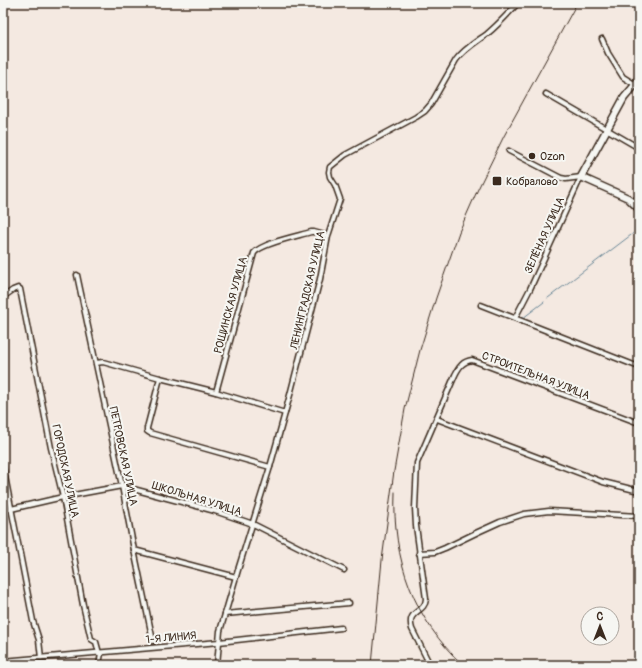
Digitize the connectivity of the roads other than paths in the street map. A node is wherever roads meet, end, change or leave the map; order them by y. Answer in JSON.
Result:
{"nodes":[{"id":1,"x":518,"y":3,"type":"edge"},
{"id":2,"x":602,"y":39,"type":"dead end"},
{"id":3,"x":639,"y":78,"type":"edge"},
{"id":4,"x":637,"y":86,"type":"edge"},
{"id":5,"x":546,"y":94,"type":"dead end"},
{"id":6,"x":606,"y":130,"type":"junction"},
{"id":7,"x":639,"y":148,"type":"edge"},
{"id":8,"x":509,"y":151,"type":"dead end"},
{"id":9,"x":581,"y":177,"type":"junction"},
{"id":10,"x":628,"y":198,"type":"junction"},
{"id":11,"x":639,"y":202,"type":"edge"},
{"id":12,"x":639,"y":209,"type":"edge"},
{"id":13,"x":328,"y":236,"type":"junction"},
{"id":14,"x":77,"y":275,"type":"dead end"},
{"id":15,"x":3,"y":297,"type":"edge"},
{"id":16,"x":481,"y":305,"type":"dead end"},
{"id":17,"x":516,"y":318,"type":"junction"},
{"id":18,"x":96,"y":363,"type":"junction"},
{"id":19,"x":639,"y":367,"type":"edge"},
{"id":20,"x":160,"y":378,"type":"junction"},
{"id":21,"x":216,"y":392,"type":"junction"},
{"id":22,"x":285,"y":413,"type":"junction"},
{"id":23,"x":437,"y":419,"type":"junction"},
{"id":24,"x":639,"y":423,"type":"edge"},
{"id":25,"x":3,"y":466,"type":"edge"},
{"id":26,"x":270,"y":467,"type":"junction"},
{"id":27,"x":122,"y":486,"type":"junction"},
{"id":28,"x":639,"y":491,"type":"edge"},
{"id":29,"x":63,"y":498,"type":"junction"},
{"id":30,"x":12,"y":509,"type":"junction"},
{"id":31,"x":639,"y":516,"type":"edge"},
{"id":32,"x":253,"y":524,"type":"junction"},
{"id":33,"x":134,"y":550,"type":"junction"},
{"id":34,"x":420,"y":553,"type":"junction"},
{"id":35,"x":344,"y":570,"type":"dead end"},
{"id":36,"x":236,"y":577,"type":"junction"},
{"id":37,"x":349,"y":603,"type":"dead end"},
{"id":38,"x":225,"y":614,"type":"junction"},
{"id":39,"x":341,"y":628,"type":"dead end"},
{"id":40,"x":153,"y":641,"type":"dead end"},
{"id":41,"x":219,"y":642,"type":"junction"},
{"id":42,"x":100,"y":653,"type":"junction"},
{"id":43,"x":41,"y":658,"type":"junction"},
{"id":44,"x":3,"y":660,"type":"edge"},
{"id":45,"x":99,"y":665,"type":"edge"},
{"id":46,"x":217,"y":665,"type":"edge"},
{"id":47,"x":430,"y":665,"type":"edge"}],
"edges":[{"from":1,"to":13,"type":"street","name":"ЛЕНИНГРАДСКАЯ УЛИЦА"},
{"from":2,"to":4,"type":"street"},
{"from":3,"to":4,"type":"street","name":"ЗЕЛЁНАЯ УЛИЦА"},
{"from":4,"to":6,"type":"street","name":"ЗЕЛЁНАЯ УЛИЦА"},
{"from":5,"to":6,"type":"street"},
{"from":6,"to":7,"type":"street"},
{"from":6,"to":9,"type":"street","name":"ЗЕЛЁНАЯ УЛИЦА"},
{"from":8,"to":9,"type":"street"},
{"from":9,"to":10,"type":"street"},
{"from":9,"to":17,"type":"street","name":"ЗЕЛЁНАЯ УЛИЦА"},
{"from":10,"to":11,"type":"street"},
{"from":10,"to":12,"type":"street"},
{"from":13,"to":21,"type":"street","name":"РОЩИНСКАЯ УЛИЦА"},
{"from":13,"to":22,"type":"street","name":"ЛЕНИНГРАДСКАЯ УЛИЦА"},
{"from":14,"to":18,"type":"street","name":"ПЕТРОВСКАЯ УЛИЦА"},
{"from":15,"to":29,"type":"street","name":"ГОРОДСКАЯ УЛИЦА"},
{"from":16,"to":17,"type":"street"},
{"from":17,"to":19,"type":"street"},
{"from":18,"to":20,"type":"street"},
{"from":18,"to":27,"type":"street","name":"ПЕТРОВСКАЯ УЛИЦА"},
{"from":20,"to":21,"type":"street"},
{"from":20,"to":26,"type":"street"},
{"from":21,"to":22,"type":"street"},
{"from":22,"to":26,"type":"street","name":"ЛЕНИНГРАДСКАЯ УЛИЦА"},
{"from":23,"to":24,"type":"street","name":"СТРОИТЕЛЬНАЯ УЛИЦА"},
{"from":23,"to":28,"type":"street"},
{"from":23,"to":34,"type":"street"},
{"from":25,"to":30,"type":"street"},
{"from":26,"to":32,"type":"street","name":"ЛЕНИНГРАДСКАЯ УЛИЦА"},
{"from":27,"to":29,"type":"street","name":"ШКОЛЬНАЯ УЛИЦА"},
{"from":27,"to":32,"type":"street","name":"ШКОЛЬНАЯ УЛИЦА"},
{"from":27,"to":33,"type":"street","name":"ПЕТРОВСКАЯ УЛИЦА"},
{"from":29,"to":30,"type":"street","name":"ШКОЛЬНАЯ УЛИЦА"},
{"from":29,"to":42,"type":"street","name":"ГОРОДСКАЯ УЛИЦА"},
{"from":30,"to":43,"type":"street"},
{"from":31,"to":34,"type":"street"},
{"from":32,"to":35,"type":"street","name":"ШКОЛЬНАЯ УЛИЦА"},
{"from":32,"to":36,"type":"street","name":"ЛЕНИНГРАДСКАЯ УЛИЦА"},
{"from":33,"to":36,"type":"street"},
{"from":33,"to":40,"type":"street","name":"ПЕТРОВСКАЯ УЛИЦА"},
{"from":34,"to":47,"type":"street"},
{"from":36,"to":38,"type":"street","name":"ЛЕНИНГРАДСКАЯ УЛИЦА"},
{"from":37,"to":38,"type":"street"},
{"from":38,"to":41,"type":"street","name":"ЛЕНИНГРАДСКАЯ УЛИЦА"},
{"from":39,"to":41,"type":"street","name":"1-Я ЛИНИЯ"},
{"from":41,"to":42,"type":"street","name":"1-Я ЛИНИЯ"},
{"from":41,"to":46,"type":"street","name":"ЛЕНИНГРАДСКАЯ УЛИЦА"},
{"from":42,"to":43,"type":"street","name":"1-Я ЛИНИЯ"},
{"from":42,"to":45,"type":"street"},
{"from":43,"to":44,"type":"street","name":"1-Я ЛИНИЯ"}]}
